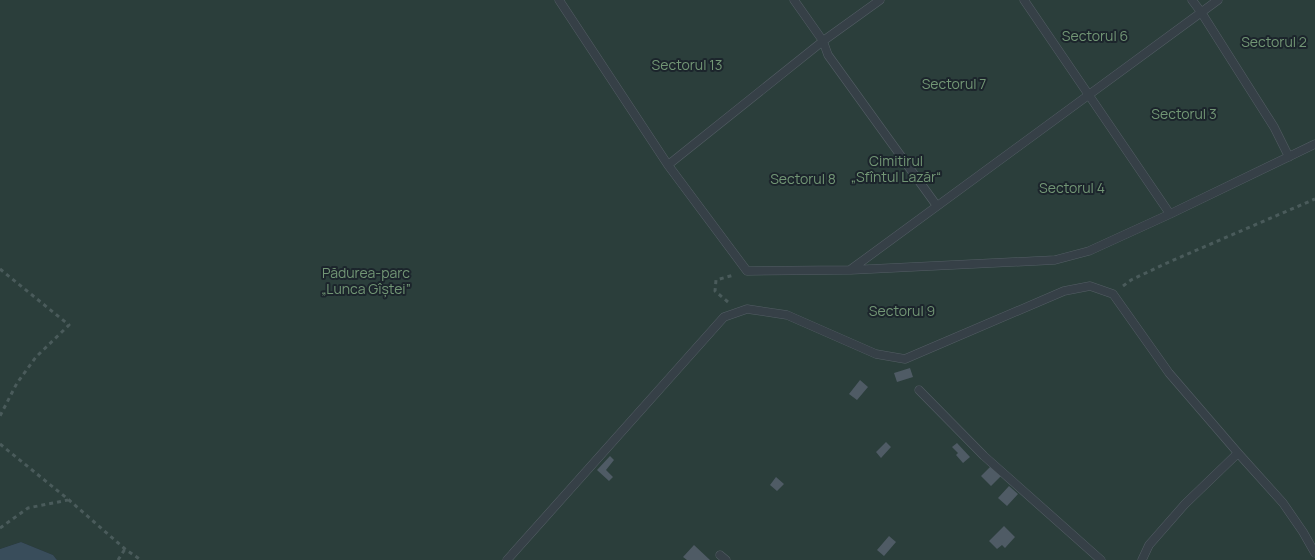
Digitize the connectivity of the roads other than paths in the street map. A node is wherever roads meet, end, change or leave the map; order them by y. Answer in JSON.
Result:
{"nodes":[{"id":1,"x":559,"y":0,"type":"edge"},
{"id":2,"x":794,"y":0,"type":"edge"},
{"id":3,"x":880,"y":0,"type":"edge"},
{"id":4,"x":1024,"y":0,"type":"edge"},
{"id":5,"x":1192,"y":0,"type":"edge"},
{"id":6,"x":1218,"y":0,"type":"edge"},
{"id":7,"x":1202,"y":12,"type":"junction"},
{"id":8,"x":823,"y":41,"type":"junction"},
{"id":9,"x":1088,"y":95,"type":"junction"},
{"id":10,"x":1315,"y":144,"type":"edge"},
{"id":11,"x":1289,"y":156,"type":"junction"},
{"id":12,"x":668,"y":165,"type":"junction"},
{"id":13,"x":937,"y":206,"type":"junction"},
{"id":14,"x":1170,"y":214,"type":"junction"},
{"id":15,"x":850,"y":270,"type":"junction"},
{"id":16,"x":919,"y":390,"type":"dead end"},
{"id":17,"x":1238,"y":453,"type":"junction"},
{"id":18,"x":1315,"y":553,"type":"edge"},
{"id":19,"x":508,"y":560,"type":"edge"},
{"id":20,"x":1101,"y":560,"type":"edge"},
{"id":21,"x":1142,"y":560,"type":"edge"}],
"edges":[{"from":1,"to":12,"type":"lane"},
{"from":2,"to":8,"type":"lane"},
{"from":3,"to":8,"type":"lane"},
{"from":4,"to":9,"type":"lane"},
{"from":5,"to":7,"type":"lane"},
{"from":6,"to":7,"type":"lane"},
{"from":7,"to":9,"type":"lane"},
{"from":7,"to":11,"type":"lane"},
{"from":8,"to":12,"type":"lane"},
{"from":8,"to":13,"type":"lane"},
{"from":9,"to":13,"type":"lane"},
{"from":9,"to":14,"type":"lane"},
{"from":10,"to":11,"type":"lane"},
{"from":11,"to":14,"type":"lane"},
{"from":12,"to":15,"type":"lane"},
{"from":13,"to":15,"type":"lane"},
{"from":14,"to":15,"type":"lane"},
{"from":16,"to":20,"type":"lane"},
{"from":17,"to":18,"type":"lane"},
{"from":17,"to":19,"type":"lane"},
{"from":17,"to":21,"type":"lane"}]}
